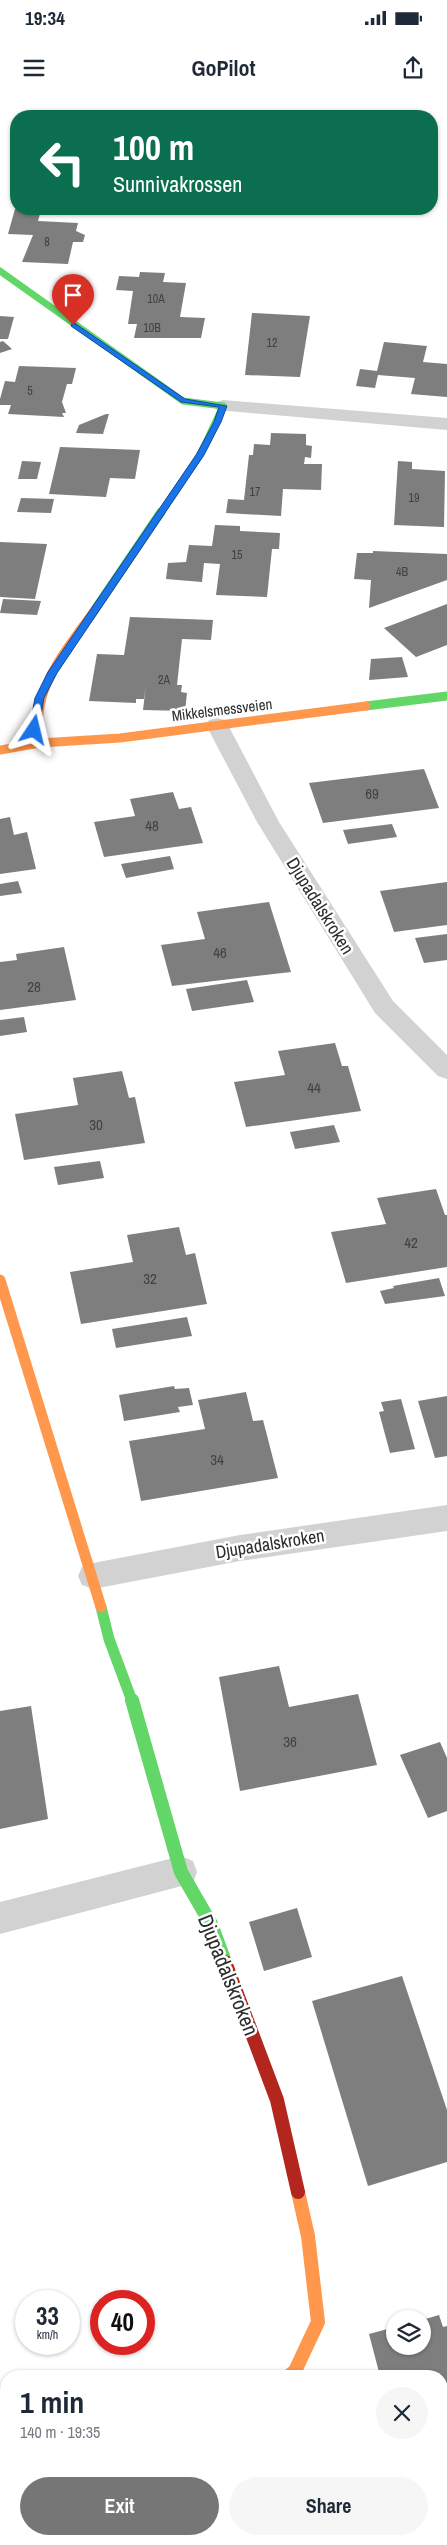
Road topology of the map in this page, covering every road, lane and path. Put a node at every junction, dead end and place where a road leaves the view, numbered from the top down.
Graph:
1 (0, 271) edge
2 (223, 406) junction
3 (447, 424) edge
4 (447, 696) edge
5 (217, 726) junction
6 (40, 743) junction
7 (0, 750) edge
8 (447, 1070) edge
9 (0, 1280) edge
10 (447, 1518) edge
11 (93, 1576) junction
12 (181, 1872) junction
13 (0, 1918) edge
14 (296, 2370) edge

1 - 2 street
2 - 3 street
2 - 6 street
4 - 5 street, Mikkelsmessveien
5 - 6 street, Mikkelsmessveien
5 - 8 street, Djupadalskroken
6 - 7 street, Mikkelsmessveien
9 - 11 street, Djupadalskroken
10 - 11 street, Djupadalskroken
11 - 12 street, Djupadalskroken
12 - 13 street
12 - 14 street, Djupadalskroken

